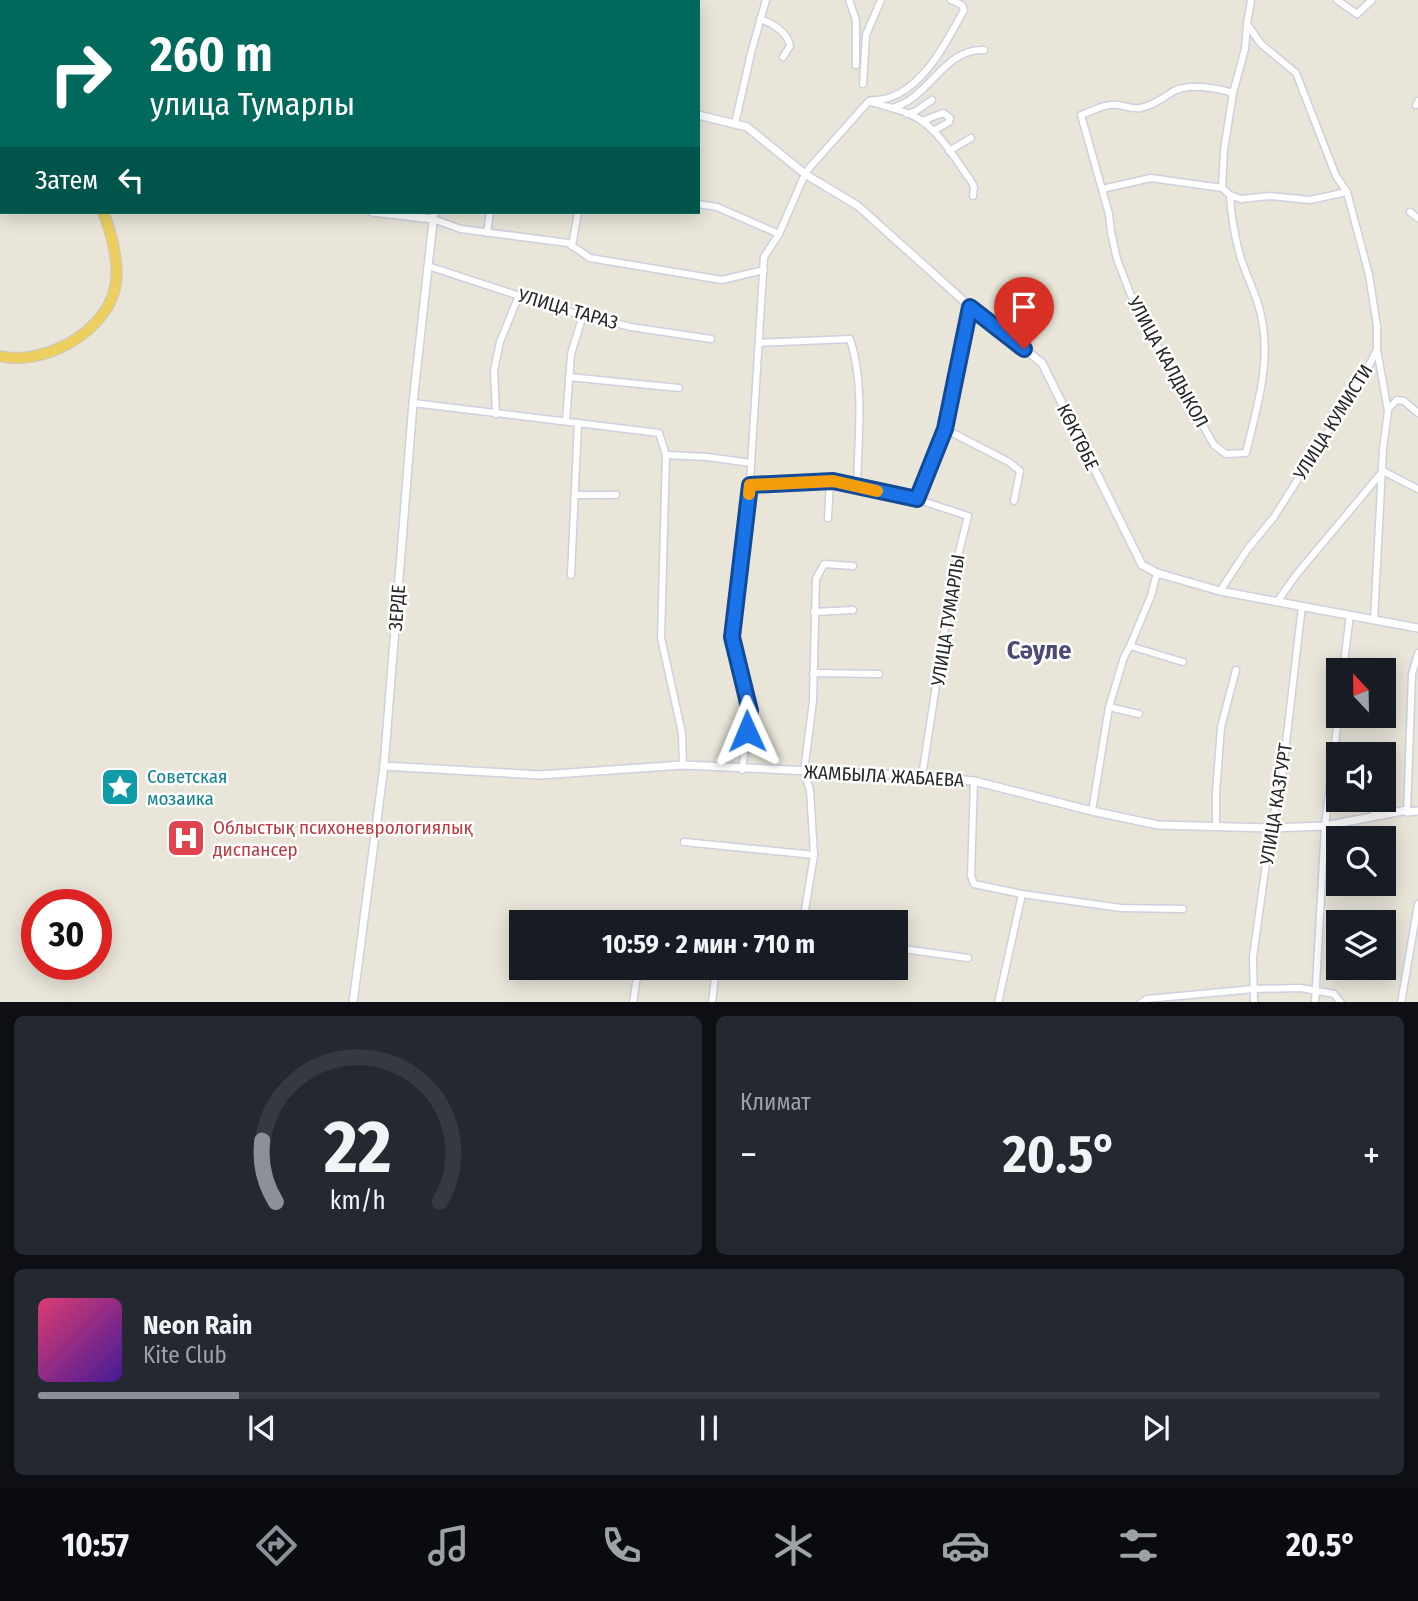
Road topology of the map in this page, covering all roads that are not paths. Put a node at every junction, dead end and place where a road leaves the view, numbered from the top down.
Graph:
1 (766, 0) edge
2 (849, 0) edge
3 (881, 0) edge
4 (951, 0) edge
5 (1251, 0) edge
6 (1337, 0) edge
7 (1372, 0) edge
8 (760, 19) junction
9 (1247, 24) junction
10 (1261, 44) junction
11 (1245, 49) junction
12 (984, 50) dead end
13 (783, 57) dead end
14 (856, 65) dead end
15 (863, 85) dead end
16 (1233, 93) junction
17 (932, 100) dead end
18 (869, 101) junction
19 (889, 108) junction
20 (907, 114) junction
21 (700, 115) edge
22 (922, 121) junction
23 (736, 124) junction
24 (933, 131) junction
25 (971, 138) dead end
26 (949, 151) junction
27 (805, 174) junction
28 (1222, 188) junction
29 (1102, 189) junction
30 (1347, 192) junction
31 (1230, 195) junction
32 (973, 196) dead end
33 (700, 204) edge
34 (1410, 212) dead end
35 (104, 214) edge
36 (402, 214) edge
37 (490, 214) edge
38 (578, 214) edge
39 (433, 216) edge
40 (1418, 218) edge
41 (487, 233) junction
42 (779, 234) junction
43 (572, 246) junction
44 (428, 266) junction
45 (764, 270) junction
46 (519, 295) junction
47 (970, 307) junction
48 (583, 315) junction
49 (711, 339) dead end
50 (759, 343) junction
51 (1377, 350) junction
52 (0, 356) edge
53 (569, 377) junction
54 (679, 388) dead end
55 (413, 403) junction
56 (1388, 409) junction
57 (1418, 413) edge
58 (496, 414) junction
59 (566, 421) junction
60 (578, 423) junction
61 (945, 429) junction
62 (666, 456) junction
63 (751, 463) junction
64 (1383, 471) junction
65 (830, 481) junction
66 (750, 485) junction
67 (857, 486) junction
68 (1418, 489) edge
69 (575, 495) junction
70 (616, 495) dead end
71 (917, 499) junction
72 (1014, 500) dead end
73 (828, 518) dead end
74 (853, 566) dead end
75 (1157, 573) junction
76 (571, 575) dead end
77 (1220, 591) junction
78 (1277, 602) junction
79 (1302, 606) junction
80 (853, 610) dead end
81 (814, 612) junction
82 (1350, 615) junction
83 (1374, 620) junction
84 (1418, 628) edge
85 (1130, 646) junction
86 (1418, 653) edge
87 (1345, 658) edge
88 (1183, 662) dead end
89 (1236, 670) dead end
90 (813, 673) junction
91 (879, 674) dead end
92 (1109, 707) junction
93 (1139, 714) dead end
94 (1337, 728) edge
95 (384, 765) junction
96 (683, 765) junction
97 (741, 770) junction
98 (804, 772) junction
99 (922, 776) junction
100 (974, 781) junction
101 (1092, 811) junction
102 (1418, 811) edge
103 (1374, 812) edge
104 (1407, 812) junction
105 (1374, 816) junction
106 (1216, 826) junction
107 (1325, 826) junction
108 (1271, 828) junction
109 (684, 842) dead end
110 (814, 855) junction
111 (1022, 894) junction
112 (1418, 904) edge
113 (1183, 909) dead end
114 (805, 910) edge
115 (908, 950) edge
116 (968, 958) dead end
117 (636, 980) edge
118 (715, 980) edge
119 (1254, 989) junction
120 (1316, 992) junction
121 (353, 1002) edge
122 (633, 1002) edge
123 (712, 1002) edge
124 (998, 1002) edge
125 (1142, 1002) edge
126 (1254, 1002) edge
127 (1315, 1002) edge
128 (1340, 1002) edge
129 (1401, 1002) edge

1 - 8 street
2 - 14 street
3 - 15 street
4 - 18 street
5 - 9 street
6 - 7 street
8 - 13 street
8 - 23 street
9 - 10 street, УЛИЦА КУМИСТИ
9 - 11 street
10 - 11 street
10 - 30 street, УЛИЦА КУМИСТИ
11 - 16 street
12 - 19 street
16 - 28 street
16 - 29 street, УЛИЦА КАЛДЫКОЛ
17 - 20 street
18 - 19 street
18 - 27 street
19 - 20 street
20 - 22 street
21 - 23 street, КӨКТӨБЕ
22 - 24 street
22 - 24 street
23 - 27 street, КӨКТӨБЕ
24 - 26 street
25 - 26 street
26 - 32 street
27 - 42 street
27 - 47 street, КӨКТӨБЕ
28 - 29 street
28 - 31 street
29 - 31 street, УЛИЦА КАЛДЫКОЛ
30 - 31 street
30 - 51 street, УЛИЦА КУМИСТИ
33 - 42 street
34 - 40 street
35 - 52 highway
36 - 39 street
37 - 41 street
38 - 43 street
39 - 41 street
39 - 44 street, ЗЕРДЕ
41 - 43 street
42 - 45 street
43 - 45 street
44 - 46 street, УЛИЦА ТАРАЗ
44 - 55 street, ЗЕРДЕ
45 - 50 street
46 - 48 street, УЛИЦА ТАРАЗ
46 - 58 street
47 - 61 street
47 - 75 street, КӨКТӨБЕ
48 - 49 street, УЛИЦА ТАРАЗ
48 - 53 street
50 - 63 street
50 - 67 street
51 - 56 street
51 - 77 street, УЛИЦА КУМИСТИ
53 - 54 street
53 - 59 street
55 - 58 street
55 - 95 street, ЗЕРДЕ
56 - 57 street
56 - 64 street
58 - 59 street
59 - 60 street
60 - 62 street
60 - 69 street
61 - 71 street
61 - 72 street
62 - 63 street
62 - 96 street
63 - 66 street
64 - 68 street
64 - 78 street
64 - 83 street
65 - 66 street, УЛИЦА ТУМАРЛЫ
65 - 67 street, УЛИЦА ТУМАРЛЫ
65 - 73 street
66 - 97 street
67 - 71 street, УЛИЦА ТУМАРЛЫ
69 - 70 street
69 - 76 street
71 - 99 street, УЛИЦА ТУМАРЛЫ
74 - 81 street
75 - 77 street
75 - 85 street
77 - 78 street
78 - 79 street
79 - 82 street
79 - 108 street, УЛИЦА КАЗГУРТ
80 - 81 street
81 - 90 street
82 - 83 street
82 - 87 street
83 - 84 street
85 - 88 street
85 - 92 street
86 - 104 street
89 - 106 street
90 - 91 street
90 - 98 street
92 - 93 street
92 - 101 street
94 - 107 street
95 - 96 street, ЖАМБЫЛА ЖАБАЕВА
95 - 121 street, ЗЕРДЕ
96 - 97 street, ЖАМБЫЛА ЖАБАЕВА
97 - 98 street, ЖАМБЫЛА ЖАБАЕВА
98 - 99 street, ЖАМБЫЛА ЖАБАЕВА
98 - 110 street
99 - 100 street, ЖАМБЫЛА ЖАБАЕВА
100 - 101 street, ЖАМБЫЛА ЖАБАЕВА
100 - 111 street
101 - 106 street, ЖАМБЫЛА ЖАБАЕВА
102 - 104 street, ЖАМБЫЛА ЖАБАЕВА
103 - 105 street
104 - 105 street, ЖАМБЫЛА ЖАБАЕВА
105 - 107 street, ЖАМБЫЛА ЖАБАЕВА
106 - 108 street, ЖАМБЫЛА ЖАБАЕВА
107 - 108 street, ЖАМБЫЛА ЖАБАЕВА
107 - 120 street
108 - 119 street, УЛИЦА КАЗГУРТ
109 - 110 street
110 - 114 street
111 - 113 street
111 - 124 street
112 - 129 street
115 - 116 street
117 - 122 street
118 - 123 street
119 - 120 street
119 - 125 street
119 - 126 street, УЛИЦА КАЗГУРТ
120 - 127 street
120 - 128 street

